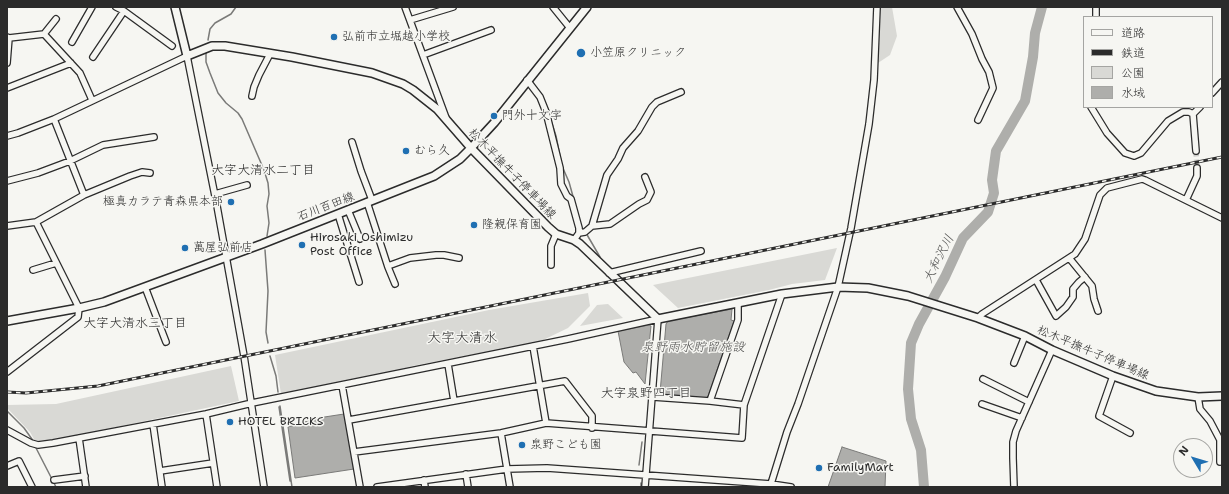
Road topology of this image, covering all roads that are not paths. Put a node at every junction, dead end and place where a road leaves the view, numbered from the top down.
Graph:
1 (92, 7) edge
2 (116, 7) edge
3 (175, 7) edge
4 (404, 7) edge
5 (453, 7) edge
6 (553, 7) edge
7 (587, 7) edge
8 (877, 7) edge
9 (957, 7) edge
10 (124, 11) junction
11 (56, 19) dead end
12 (410, 20) junction
13 (570, 28) junction
14 (491, 30) dead end
15 (44, 34) junction
16 (8, 37) edge
17 (72, 42) dead end
18 (172, 46) dead end
19 (270, 54) junction
20 (423, 55) junction
21 (187, 56) junction
22 (93, 57) dead end
23 (7, 63) edge
24 (71, 63) junction
25 (528, 80) junction
26 (1222, 82) edge
27 (7, 88) edge
28 (681, 92) dead end
29 (1213, 92) edge
30 (252, 96) dead end
31 (92, 100) junction
32 (1092, 108) edge
33 (1199, 108) edge
34 (1193, 114) junction
35 (54, 119) junction
36 (447, 120) junction
37 (978, 120) dead end
38 (7, 136) edge
39 (154, 137) dead end
40 (352, 142) dead end
41 (471, 148) junction
42 (1196, 151) tunnel mouth
43 (70, 161) junction
44 (1197, 168) tunnel mouth
45 (150, 173) dead end
46 (645, 177) dead end
47 (7, 181) edge
48 (247, 185) dead end
49 (214, 194) junction
50 (84, 195) junction
51 (1186, 200) junction
52 (370, 201) junction
53 (348, 210) junction
54 (338, 214) junction
55 (1222, 218) edge
56 (36, 222) junction
57 (7, 226) edge
58 (592, 226) junction
59 (579, 232) junction
60 (556, 234) junction
61 (360, 239) dead end
62 (574, 240) junction
63 (701, 251) dead end
64 (226, 257) junction
65 (459, 258) dead end
66 (1070, 258) junction
67 (56, 263) junction
68 (551, 265) dead end
69 (388, 266) junction
70 (33, 270) dead end
71 (609, 272) junction
72 (1085, 277) junction
73 (1036, 280) junction
74 (359, 282) dead end
75 (395, 284) dead end
76 (145, 287) junction
77 (838, 287) junction
78 (782, 294) junction
79 (738, 304) junction
80 (79, 308) junction
81 (1098, 311) dead end
82 (978, 318) junction
83 (658, 319) junction
84 (7, 321) edge
85 (1026, 336) junction
86 (166, 342) dead end
87 (533, 346) junction
88 (1052, 350) junction
89 (1014, 363) dead end
90 (448, 364) junction
91 (7, 372) edge
92 (1113, 376) junction
93 (983, 379) dead end
94 (342, 385) junction
95 (539, 386) junction
96 (1222, 396) edge
97 (653, 397) junction
98 (1198, 397) junction
99 (454, 401) junction
100 (710, 401) junction
101 (1029, 402) junction
102 (252, 403) junction
103 (982, 404) dead end
104 (744, 405) junction
105 (206, 414) junction
106 (1022, 418) junction
107 (349, 420) junction
108 (546, 423) junction
109 (153, 424) junction
110 (592, 428) junction
111 (7, 430) edge
112 (649, 432) junction
113 (501, 433) junction
114 (1130, 433) dead end
115 (79, 438) junction
116 (354, 452) junction
117 (1220, 462) dead end
118 (213, 463) junction
119 (7, 466) edge
120 (507, 469) junction
121 (160, 471) junction
122 (466, 474) junction
123 (646, 475) junction
124 (84, 476) junction
125 (54, 480) dead end
126 (424, 480) junction
127 (771, 485) edge
128 (32, 487) edge
129 (86, 487) edge
130 (162, 487) edge
131 (217, 487) edge
132 (264, 487) edge
133 (360, 487) edge
134 (377, 487) edge
135 (425, 487) edge
136 (468, 487) edge
137 (510, 487) edge
138 (645, 487) edge
139 (791, 487) edge
140 (1014, 487) edge

1 - 17 street
2 - 10 street
3 - 21 main road
4 - 12 street
5 - 12 street
6 - 13 street
7 - 13 main road, 石川百田線
8 - 77 street
9 - 37 street
10 - 18 street
10 - 22 street
11 - 15 street
12 - 20 street
13 - 25 main road, 石川百田線
14 - 20 street
15 - 16 street
15 - 24 street
16 - 23 street
19 - 21 main road, 松木平撫牛子停車場線
19 - 30 street
19 - 36 main road, 松木平撫牛子停車場線
20 - 36 street
21 - 31 street
21 - 49 street
24 - 27 street
24 - 31 street
25 - 41 main road, 石川百田線
25 - 59 street
26 - 29 street
28 - 58 street
31 - 35 street
32 - 34 street
33 - 34 street
34 - 42 street
35 - 38 street
35 - 43 street
36 - 41 main road, 松木平撫牛子停車場線
39 - 43 street
40 - 52 street
41 - 52 main road, 石川百田線
41 - 60 main road, 松木平撫牛子停車場線
43 - 47 street
43 - 50 street
44 - 51 street
45 - 50 street
46 - 58 street
48 - 49 street
49 - 64 street
50 - 56 street
51 - 55 street
51 - 66 street
52 - 53 main road, 石川百田線
52 - 69 street
53 - 54 main road, 石川百田線
53 - 61 street
54 - 64 main road, 石川百田線
54 - 74 street
56 - 57 street
56 - 67 street
58 - 59 street
59 - 62 street
60 - 62 main road, 松木平撫牛子停車場線
60 - 68 street
62 - 71 main road, 松木平撫牛子停車場線
63 - 71 street
64 - 76 main road, 石川百田線
64 - 102 street
65 - 69 street
66 - 72 street
66 - 73 street
67 - 70 street
67 - 80 street
69 - 75 street
71 - 83 main road, 松木平撫牛子停車場線
72 - 73 street
72 - 81 street
73 - 82 street
76 - 80 main road, 石川百田線
76 - 86 street
77 - 78 main road
77 - 82 main road, 松木平撫牛子停車場線
77 - 127 street
78 - 79 main road
78 - 104 street
79 - 83 main road
79 - 100 street
80 - 84 main road, 石川百田線
80 - 91 street
82 - 85 main road, 松木平撫牛子停車場線
83 - 87 street
83 - 97 street
85 - 88 main road, 松木平撫牛子停車場線
85 - 89 street
87 - 90 street
87 - 95 street
88 - 92 main road, 松木平撫牛子停車場線
88 - 101 street
90 - 94 street
90 - 99 street
92 - 98 main road, 松木平撫牛子停車場線
92 - 114 street
93 - 101 street
94 - 102 street
94 - 107 street
95 - 99 street
95 - 108 street
95 - 110 street
96 - 98 main road, 松木平撫牛子停車場線
97 - 100 street
97 - 112 street
98 - 117 street
99 - 107 street
100 - 104 street
101 - 106 street
102 - 105 street
102 - 132 street
103 - 106 street
104 - 112 street
105 - 109 street
105 - 118 street
106 - 140 street
107 - 116 street
108 - 110 street
108 - 113 street
109 - 115 street
109 - 121 street
110 - 112 street
111 - 115 street
112 - 123 street
113 - 116 street
113 - 120 street
115 - 124 street
116 - 133 street
118 - 121 street
118 - 131 street
119 - 128 street
120 - 122 street
120 - 123 street
120 - 137 street
121 - 130 street
122 - 126 street
122 - 136 street
123 - 127 street
123 - 138 street
124 - 125 street
124 - 129 street
126 - 134 street
126 - 135 street
127 - 139 street

